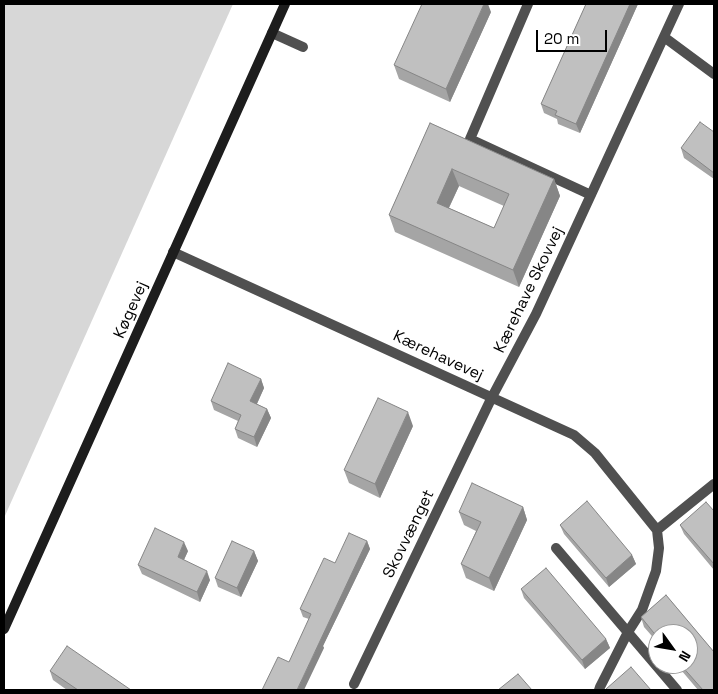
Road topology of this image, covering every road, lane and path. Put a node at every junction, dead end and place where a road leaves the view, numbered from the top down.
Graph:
1 (285, 4) edge
2 (528, 4) edge
3 (679, 4) edge
4 (272, 33) junction
5 (664, 37) junction
6 (303, 47) dead end
7 (714, 74) edge
8 (591, 195) junction
9 (174, 252) junction
10 (492, 397) junction
11 (714, 484) edge
12 (657, 530) junction
13 (556, 548) dead end
14 (4, 628) edge
15 (628, 632) junction
16 (354, 684) dead end
17 (599, 690) edge
18 (677, 690) edge

1 - 4 main road, Køgevej
2 - 8 street
3 - 5 street, Kærehave Skovvej
4 - 6 street
4 - 9 main road, Køgevej
5 - 7 street
5 - 8 street, Kærehave Skovvej
8 - 10 street, Kærehave Skovvej
9 - 10 street, Kærehavevej
9 - 14 main road, Køgevej
10 - 12 street, Kærehavevej
10 - 16 street, Skovvænget
11 - 12 street
12 - 15 street
13 - 15 street
15 - 17 street
15 - 18 street

